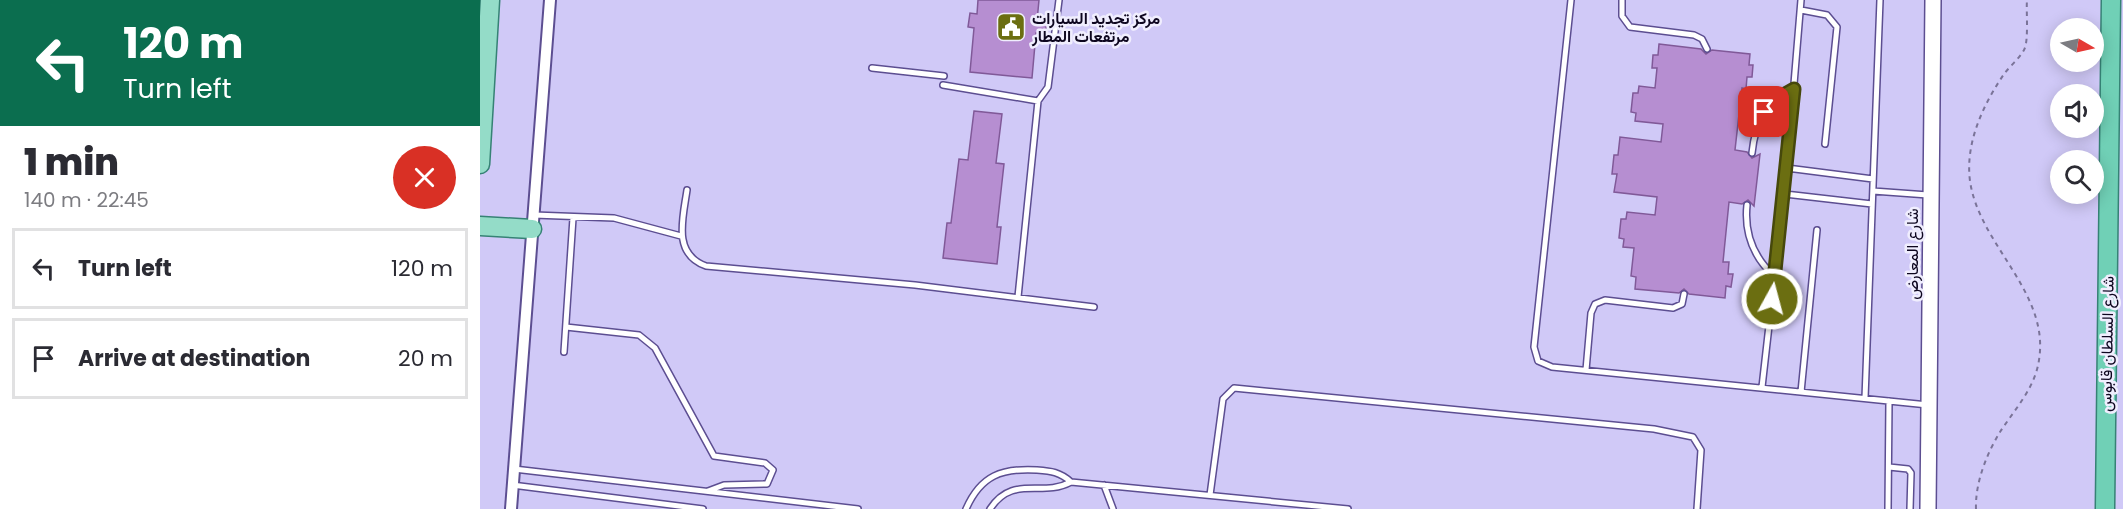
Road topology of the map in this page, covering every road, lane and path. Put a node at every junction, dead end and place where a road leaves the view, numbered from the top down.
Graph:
1 (490, 0) edge
2 (550, 0) edge
3 (1059, 0) edge
4 (1570, 0) edge
5 (1622, 0) edge
6 (1801, 0) edge
7 (1880, 0) edge
8 (1933, 0) edge
9 (2027, 0) edge
10 (2111, 0) edge
11 (1801, 10) junction
12 (1707, 49) dead end
13 (872, 68) dead end
14 (944, 76) dead end
15 (943, 86) dead end
16 (1794, 89) junction
17 (1038, 100) junction
18 (1825, 144) dead end
19 (1752, 153) dead end
20 (480, 164) edge
21 (1787, 168) junction
22 (1873, 179) junction
23 (687, 190) dead end
24 (1873, 191) junction
25 (1785, 194) junction
26 (1930, 196) junction
27 (1872, 204) junction
28 (1747, 205) dead end
29 (573, 218) junction
30 (532, 222) junction
31 (480, 226) edge
32 (1817, 230) dead end
33 (681, 236) junction
34 (1775, 277) junction
35 (1684, 294) dead end
36 (1018, 297) junction
37 (1094, 308) dead end
38 (566, 327) junction
39 (564, 352) dead end
40 (1586, 370) junction
41 (1762, 387) junction
42 (1801, 392) junction
43 (1865, 398) junction
44 (1889, 400) junction
45 (1928, 405) junction
46 (1889, 467) junction
47 (514, 469) junction
48 (1071, 482) junction
49 (512, 484) junction
50 (1104, 485) junction
51 (708, 491) junction
52 (1210, 495) junction
53 (689, 507) junction
54 (511, 509) edge
55 (682, 509) edge
56 (704, 509) edge
57 (858, 509) edge
58 (966, 509) edge
59 (990, 509) edge
60 (1113, 509) edge
61 (1348, 509) edge
62 (1697, 509) edge
63 (1888, 509) edge
64 (1910, 509) edge
65 (1928, 509) edge
66 (1976, 509) edge
67 (2105, 509) edge

1 - 20 main road
2 - 30 street
3 - 17 lane
4 - 40 lane
5 - 12 lane
6 - 11 lane
7 - 22 lane
8 - 26 main road, شارع المعارض
9 - 66 path
10 - 67 highway, شارع السلطان قابوس
11 - 16 lane
11 - 18 lane
13 - 14 lane
15 - 17 lane
16 - 19 lane
16 - 21 lane
17 - 36 lane
21 - 22 lane
21 - 25 lane
22 - 24 lane
23 - 33 lane
24 - 26 lane
24 - 27 lane
25 - 27 lane
25 - 34 lane
26 - 45 main road, شارع المعارض
27 - 43 lane
28 - 34 lane
29 - 30 lane
29 - 33 lane
29 - 38 lane
30 - 31 main road
30 - 47 street
32 - 42 lane
33 - 36 lane
34 - 41 lane
35 - 40 lane
36 - 37 lane
38 - 39 lane
38 - 51 lane
40 - 41 lane
41 - 42 lane
42 - 43 lane
43 - 44 lane
44 - 45 lane
44 - 46 lane
45 - 65 main road, شارع المعارض
46 - 63 lane
46 - 64 lane
47 - 49 street
47 - 51 lane
48 - 50 lane
48 - 58 lane
48 - 59 lane
49 - 53 lane
49 - 54 street
50 - 52 lane
50 - 60 lane
51 - 57 lane
52 - 61 lane
52 - 62 lane
53 - 55 lane
53 - 56 lane

